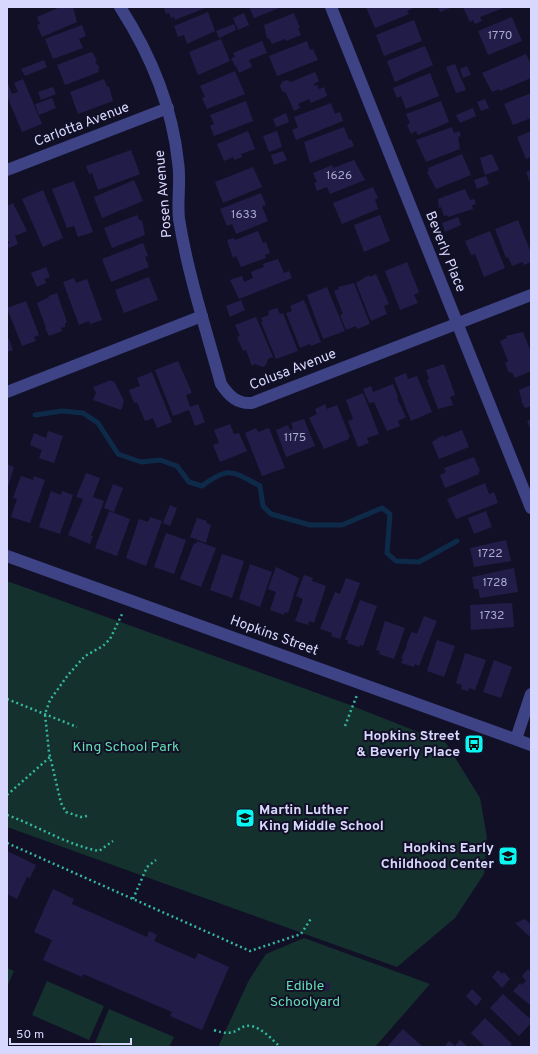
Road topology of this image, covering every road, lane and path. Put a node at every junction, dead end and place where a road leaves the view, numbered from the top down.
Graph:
1 (120, 7) edge
2 (331, 7) edge
3 (168, 108) junction
4 (7, 170) edge
5 (531, 295) edge
6 (202, 316) junction
7 (457, 323) junction
8 (7, 392) edge
9 (531, 508) edge
10 (7, 556) edge
11 (128, 600) junction
12 (361, 684) junction
13 (531, 694) edge
14 (7, 699) edge
15 (45, 714) junction
16 (345, 726) dead end
17 (77, 727) dead end
18 (516, 739) junction
19 (531, 745) edge
20 (50, 757) junction
21 (7, 795) edge
22 (7, 815) edge
23 (87, 816) dead end
24 (113, 841) dead end
25 (7, 843) edge
26 (156, 860) dead end
27 (132, 899) junction
28 (312, 917) dead end
29 (214, 1030) dead end
30 (280, 1047) edge

1 - 3 street, Posen Avenue
2 - 7 street, Beverly Place
3 - 4 street, Carlotta Avenue
3 - 6 street, Posen Avenue
5 - 7 street, Colusa Avenue
6 - 7 street, Colusa Avenue
6 - 8 street
7 - 9 street, Beverly Place
10 - 11 street, Hopkins Street
11 - 12 street, Hopkins Street
11 - 15 path
12 - 16 path
12 - 18 street, Hopkins Street
13 - 18 street
14 - 15 path
15 - 17 path
15 - 20 path
18 - 19 street, Hopkins Street
20 - 21 path
20 - 23 path
22 - 24 path
25 - 27 path
26 - 27 path
27 - 28 path
29 - 30 path

